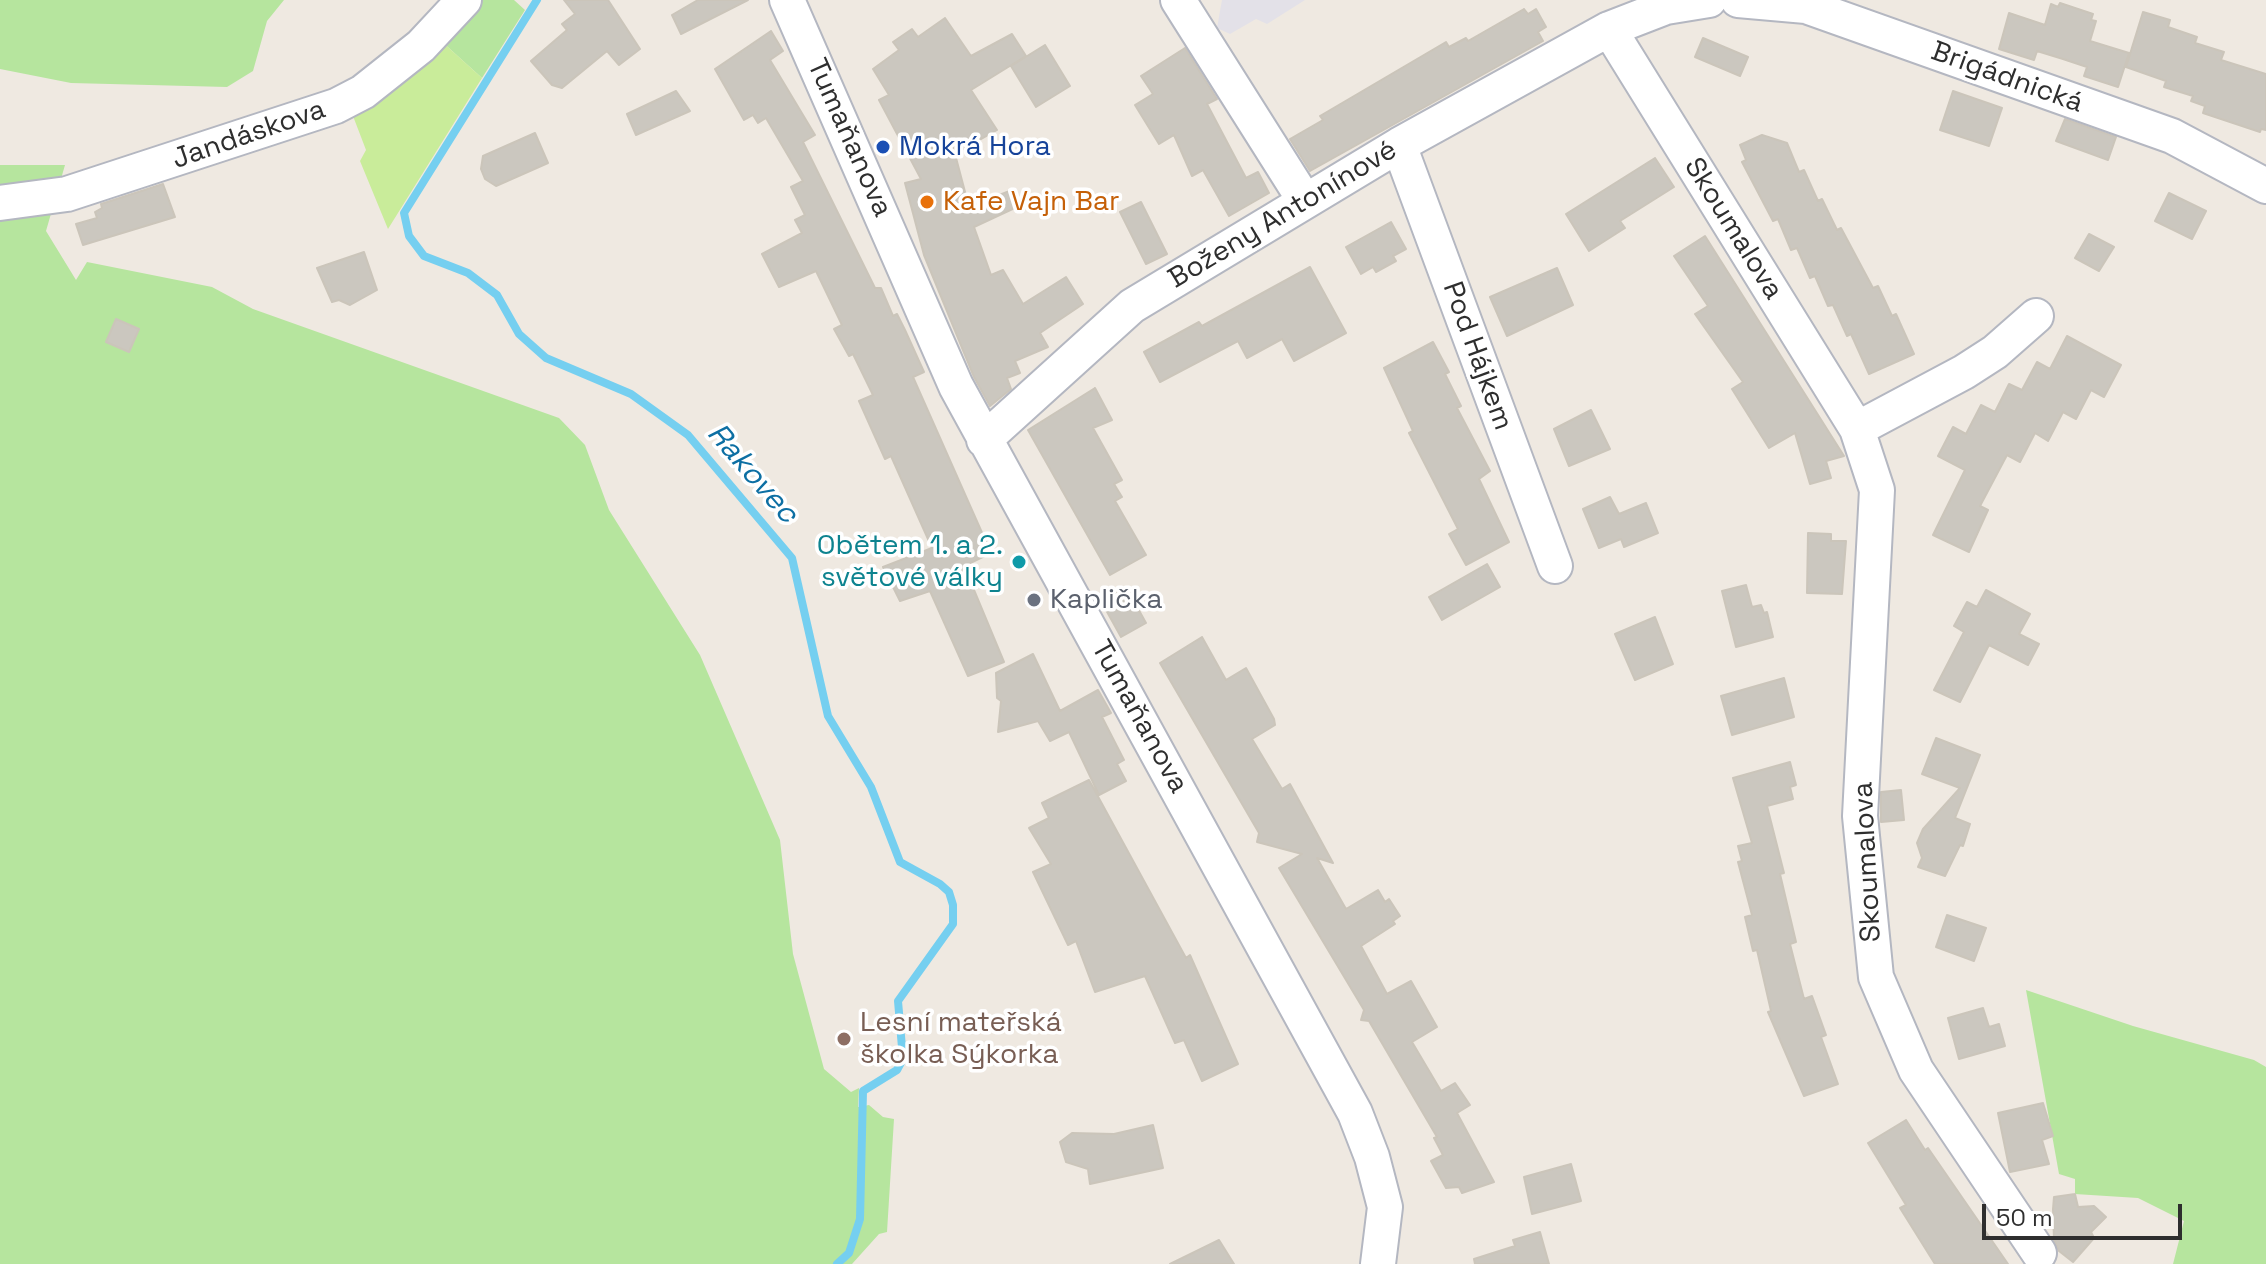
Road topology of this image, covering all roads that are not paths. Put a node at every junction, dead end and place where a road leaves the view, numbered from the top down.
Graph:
1 (464, 0) edge
2 (787, 0) edge
3 (1178, 0) edge
4 (1709, 0) edge
5 (1738, 0) edge
6 (1609, 29) junction
7 (1399, 145) junction
8 (2266, 186) edge
9 (1305, 201) junction
10 (0, 203) edge
11 (2036, 316) dead end
12 (1857, 429) junction
13 (984, 440) junction
14 (1555, 566) dead end
15 (2039, 1253) dead end
16 (1378, 1264) edge

1 - 10 street, Jandáskova
2 - 13 street, Tumaňanova
3 - 9 street
4 - 6 street
5 - 8 street, Brigádnická
6 - 7 street, Boženy Antonínové
6 - 12 street, Skoumalova
7 - 9 street, Boženy Antonínové
7 - 14 street, Pod Hájkem
9 - 13 street, Boženy Antonínové
11 - 12 street
12 - 15 street, Skoumalova
13 - 16 street, Tumaňanova

